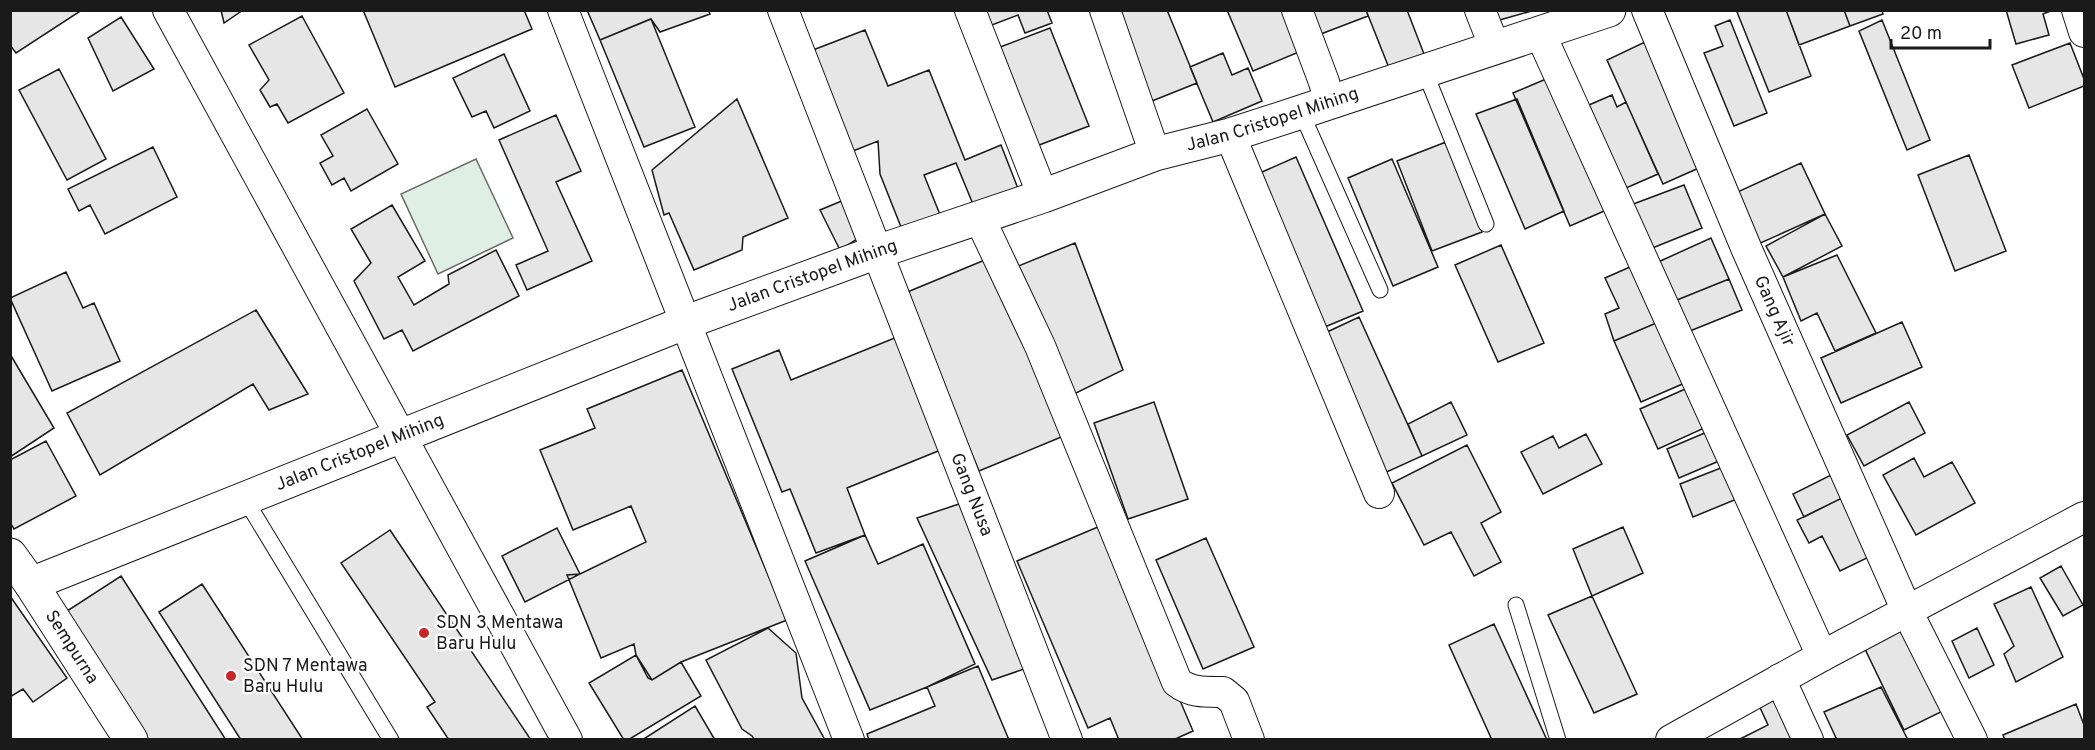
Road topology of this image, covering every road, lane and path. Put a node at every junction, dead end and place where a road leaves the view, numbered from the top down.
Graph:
1 (168, 10) edge
2 (563, 10) edge
3 (783, 10) edge
4 (970, 10) edge
5 (1105, 10) edge
6 (1297, 10) edge
7 (1480, 10) edge
8 (1608, 10) edge
9 (1647, 10) edge
10 (2077, 10) edge
11 (2085, 32) edge
12 (1540, 33) junction
13 (1495, 48) junction
14 (1425, 72) junction
15 (1315, 108) junction
16 (1230, 135) junction
17 (1155, 154) junction
18 (1042, 196) junction
19 (979, 217) junction
20 (1486, 224) dead end
21 (877, 252) junction
22 (1380, 290) dead end
23 (684, 322) junction
24 (401, 437) junction
25 (1379, 493) dead end
26 (245, 499) junction
27 (2085, 517) edge
28 (10, 555) edge
29 (31, 584) junction
30 (1516, 605) dead end
31 (1907, 610) junction
32 (1822, 656) junction
33 (1780, 679) junction
34 (131, 740) edge
35 (391, 740) edge
36 (567, 740) edge
37 (849, 740) edge
38 (1067, 740) edge
39 (1249, 740) edge
40 (1558, 740) edge
41 (1671, 740) edge
42 (1808, 740) edge
43 (1972, 740) edge

1 - 24 street
2 - 23 street
3 - 21 street, Gang Nusa
4 - 18 street
5 - 17 street
6 - 15 street
7 - 13 street
8 - 12 street, Jalan Cristopel Mihing
9 - 31 street, Gang Ajir
10 - 11 street
12 - 13 street, Jalan Cristopel Mihing
12 - 32 street
13 - 14 street, Jalan Cristopel Mihing
14 - 15 street, Jalan Cristopel Mihing
14 - 20 lane
15 - 16 street, Jalan Cristopel Mihing
15 - 22 lane
16 - 17 street, Jalan Cristopel Mihing
16 - 25 street
17 - 18 street, Jalan Cristopel Mihing
18 - 19 street, Jalan Cristopel Mihing
19 - 21 street, Jalan Cristopel Mihing
19 - 39 street
21 - 23 street, Jalan Cristopel Mihing
21 - 38 street, Gang Nusa
23 - 24 street, Jalan Cristopel Mihing
23 - 37 street
24 - 26 street, Jalan Cristopel Mihing
24 - 36 street
26 - 29 street, Jalan Cristopel Mihing
26 - 35 lane
27 - 31 street
28 - 29 street, Sempurna
29 - 34 street, Sempurna
30 - 40 lane
31 - 32 street
31 - 43 street, Gang Ajir
32 - 33 street
33 - 41 street
33 - 42 street

